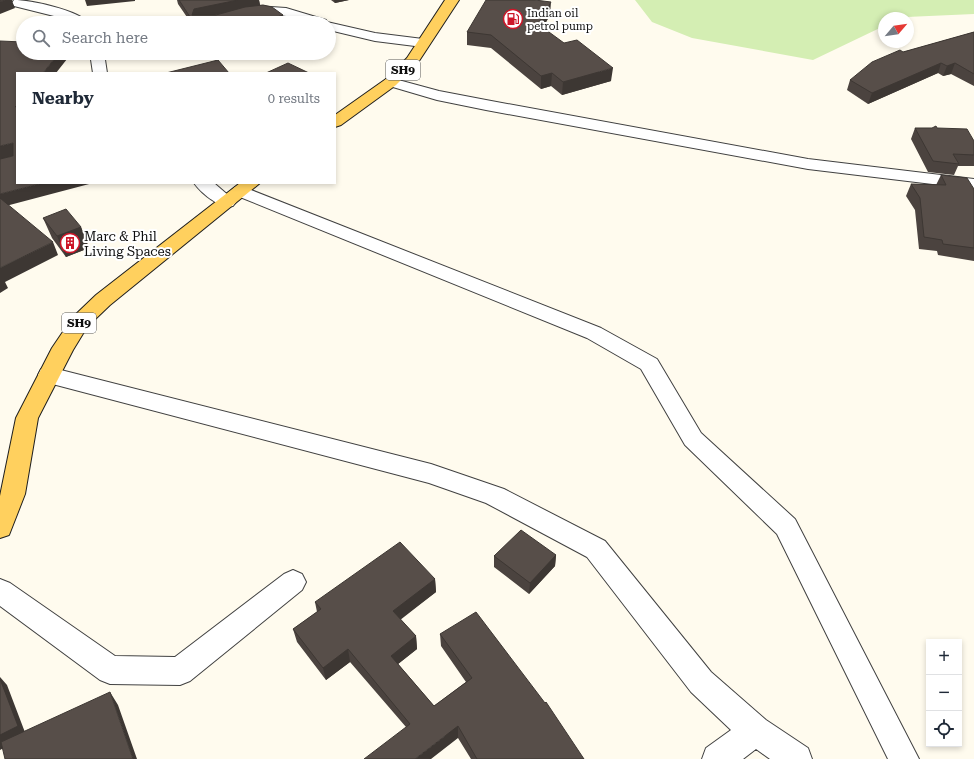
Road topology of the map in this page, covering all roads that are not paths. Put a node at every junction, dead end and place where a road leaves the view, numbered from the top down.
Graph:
1 (452, 0) edge
2 (19, 3) dead end
3 (66, 16) edge
4 (232, 16) edge
5 (301, 16) edge
6 (336, 28) edge
7 (423, 43) junction
8 (98, 60) edge
9 (100, 72) edge
10 (391, 82) junction
11 (336, 121) edge
12 (207, 184) edge
13 (974, 184) edge
14 (239, 192) edge
15 (49, 375) junction
16 (0, 527) edge
17 (293, 582) dead end
18 (0, 591) edge
19 (755, 732) junction
20 (717, 759) edge
21 (797, 759) edge
22 (904, 759) edge

1 - 7 main road, SH9
2 - 3 street
4 - 5 street
6 - 7 street
7 - 10 main road, SH9
8 - 9 street
10 - 11 main road, SH9
10 - 13 street
12 - 14 street
14 - 15 main road, SH9
14 - 22 street
15 - 16 main road, SH9
15 - 19 street
17 - 18 street
19 - 20 street
19 - 21 street

